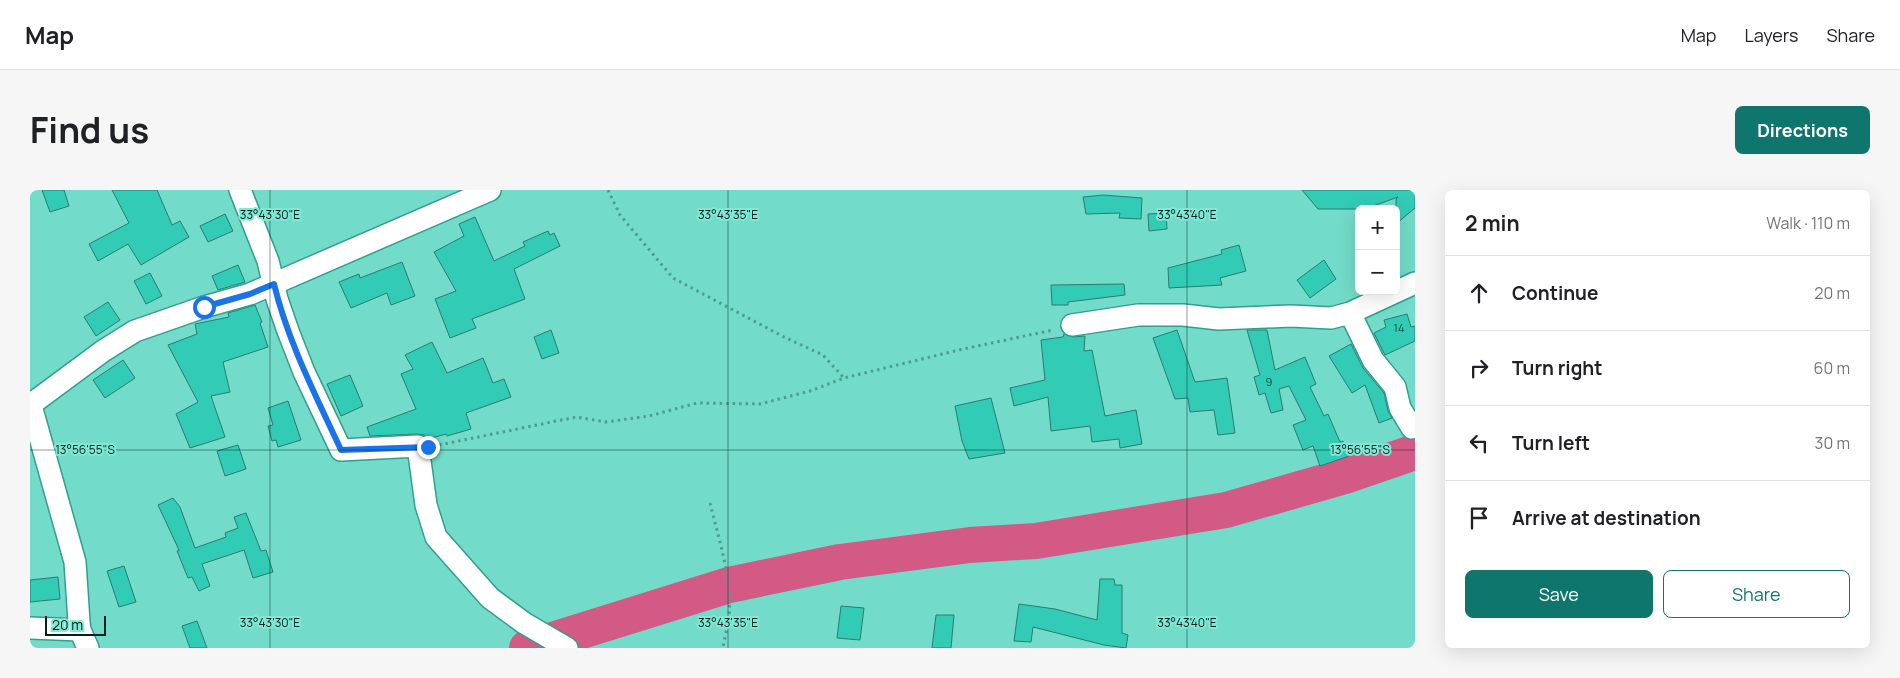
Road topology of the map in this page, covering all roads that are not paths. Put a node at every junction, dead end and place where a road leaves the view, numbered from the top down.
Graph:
1 (240, 190) edge
2 (490, 190) edge
3 (1415, 283) edge
4 (274, 284) junction
5 (1350, 313) junction
6 (1072, 325) road end
7 (30, 404) edge
8 (1412, 428) dead end
9 (30, 628) edge
10 (84, 639) edge
11 (567, 648) edge

1 - 4 street
2 - 4 street
3 - 5 street
4 - 7 street
4 - 11 street
5 - 6 street
5 - 8 street
7 - 10 street
9 - 10 street

